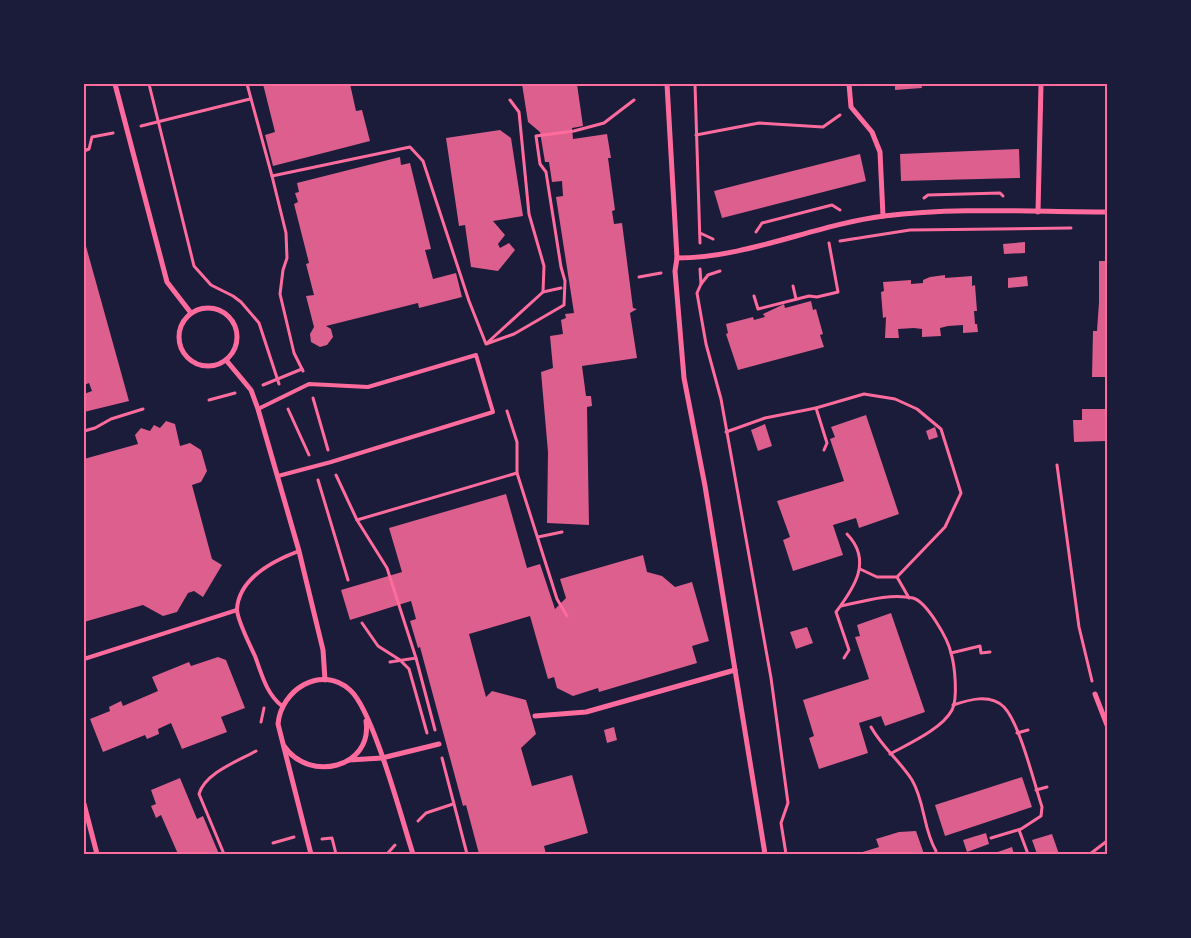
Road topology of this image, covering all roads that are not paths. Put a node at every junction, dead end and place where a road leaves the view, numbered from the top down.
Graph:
1 (115, 84) edge
2 (667, 84) edge
3 (849, 84) edge
4 (1041, 84) edge
5 (1038, 212) junction
6 (1107, 212) edge
7 (883, 216) junction
8 (677, 258) junction
9 (191, 313) junction
10 (226, 360) junction
11 (258, 409) junction
12 (278, 476) junction
13 (299, 551) junction
14 (237, 610) junction
15 (84, 659) edge
16 (735, 670) junction
17 (325, 680) junction
18 (1095, 694) road end
19 (282, 706) junction
20 (365, 711) junction
21 (535, 716) dead end
22 (1107, 725) edge
23 (279, 734) junction
24 (439, 744) road end
25 (382, 758) junction
26 (348, 760) junction
27 (84, 804) edge
28 (97, 854) edge
29 (311, 854) edge
30 (413, 854) edge
31 (765, 854) edge

1 - 9 street
2 - 8 street
3 - 7 street
4 - 5 street
5 - 6 street
5 - 7 street
7 - 8 street
8 - 16 street
9 - 10 street
9 - 10 street
10 - 11 street
11 - 12 street
11 - 12 lane
12 - 13 street
13 - 14 lane
13 - 17 street
14 - 15 lane
14 - 19 lane
16 - 21 street
16 - 31 street
17 - 19 street
17 - 20 street
18 - 22 street
19 - 23 street
20 - 25 street
20 - 26 street
23 - 26 street
23 - 29 street
24 - 25 street
25 - 26 street
25 - 30 street
27 - 28 street

